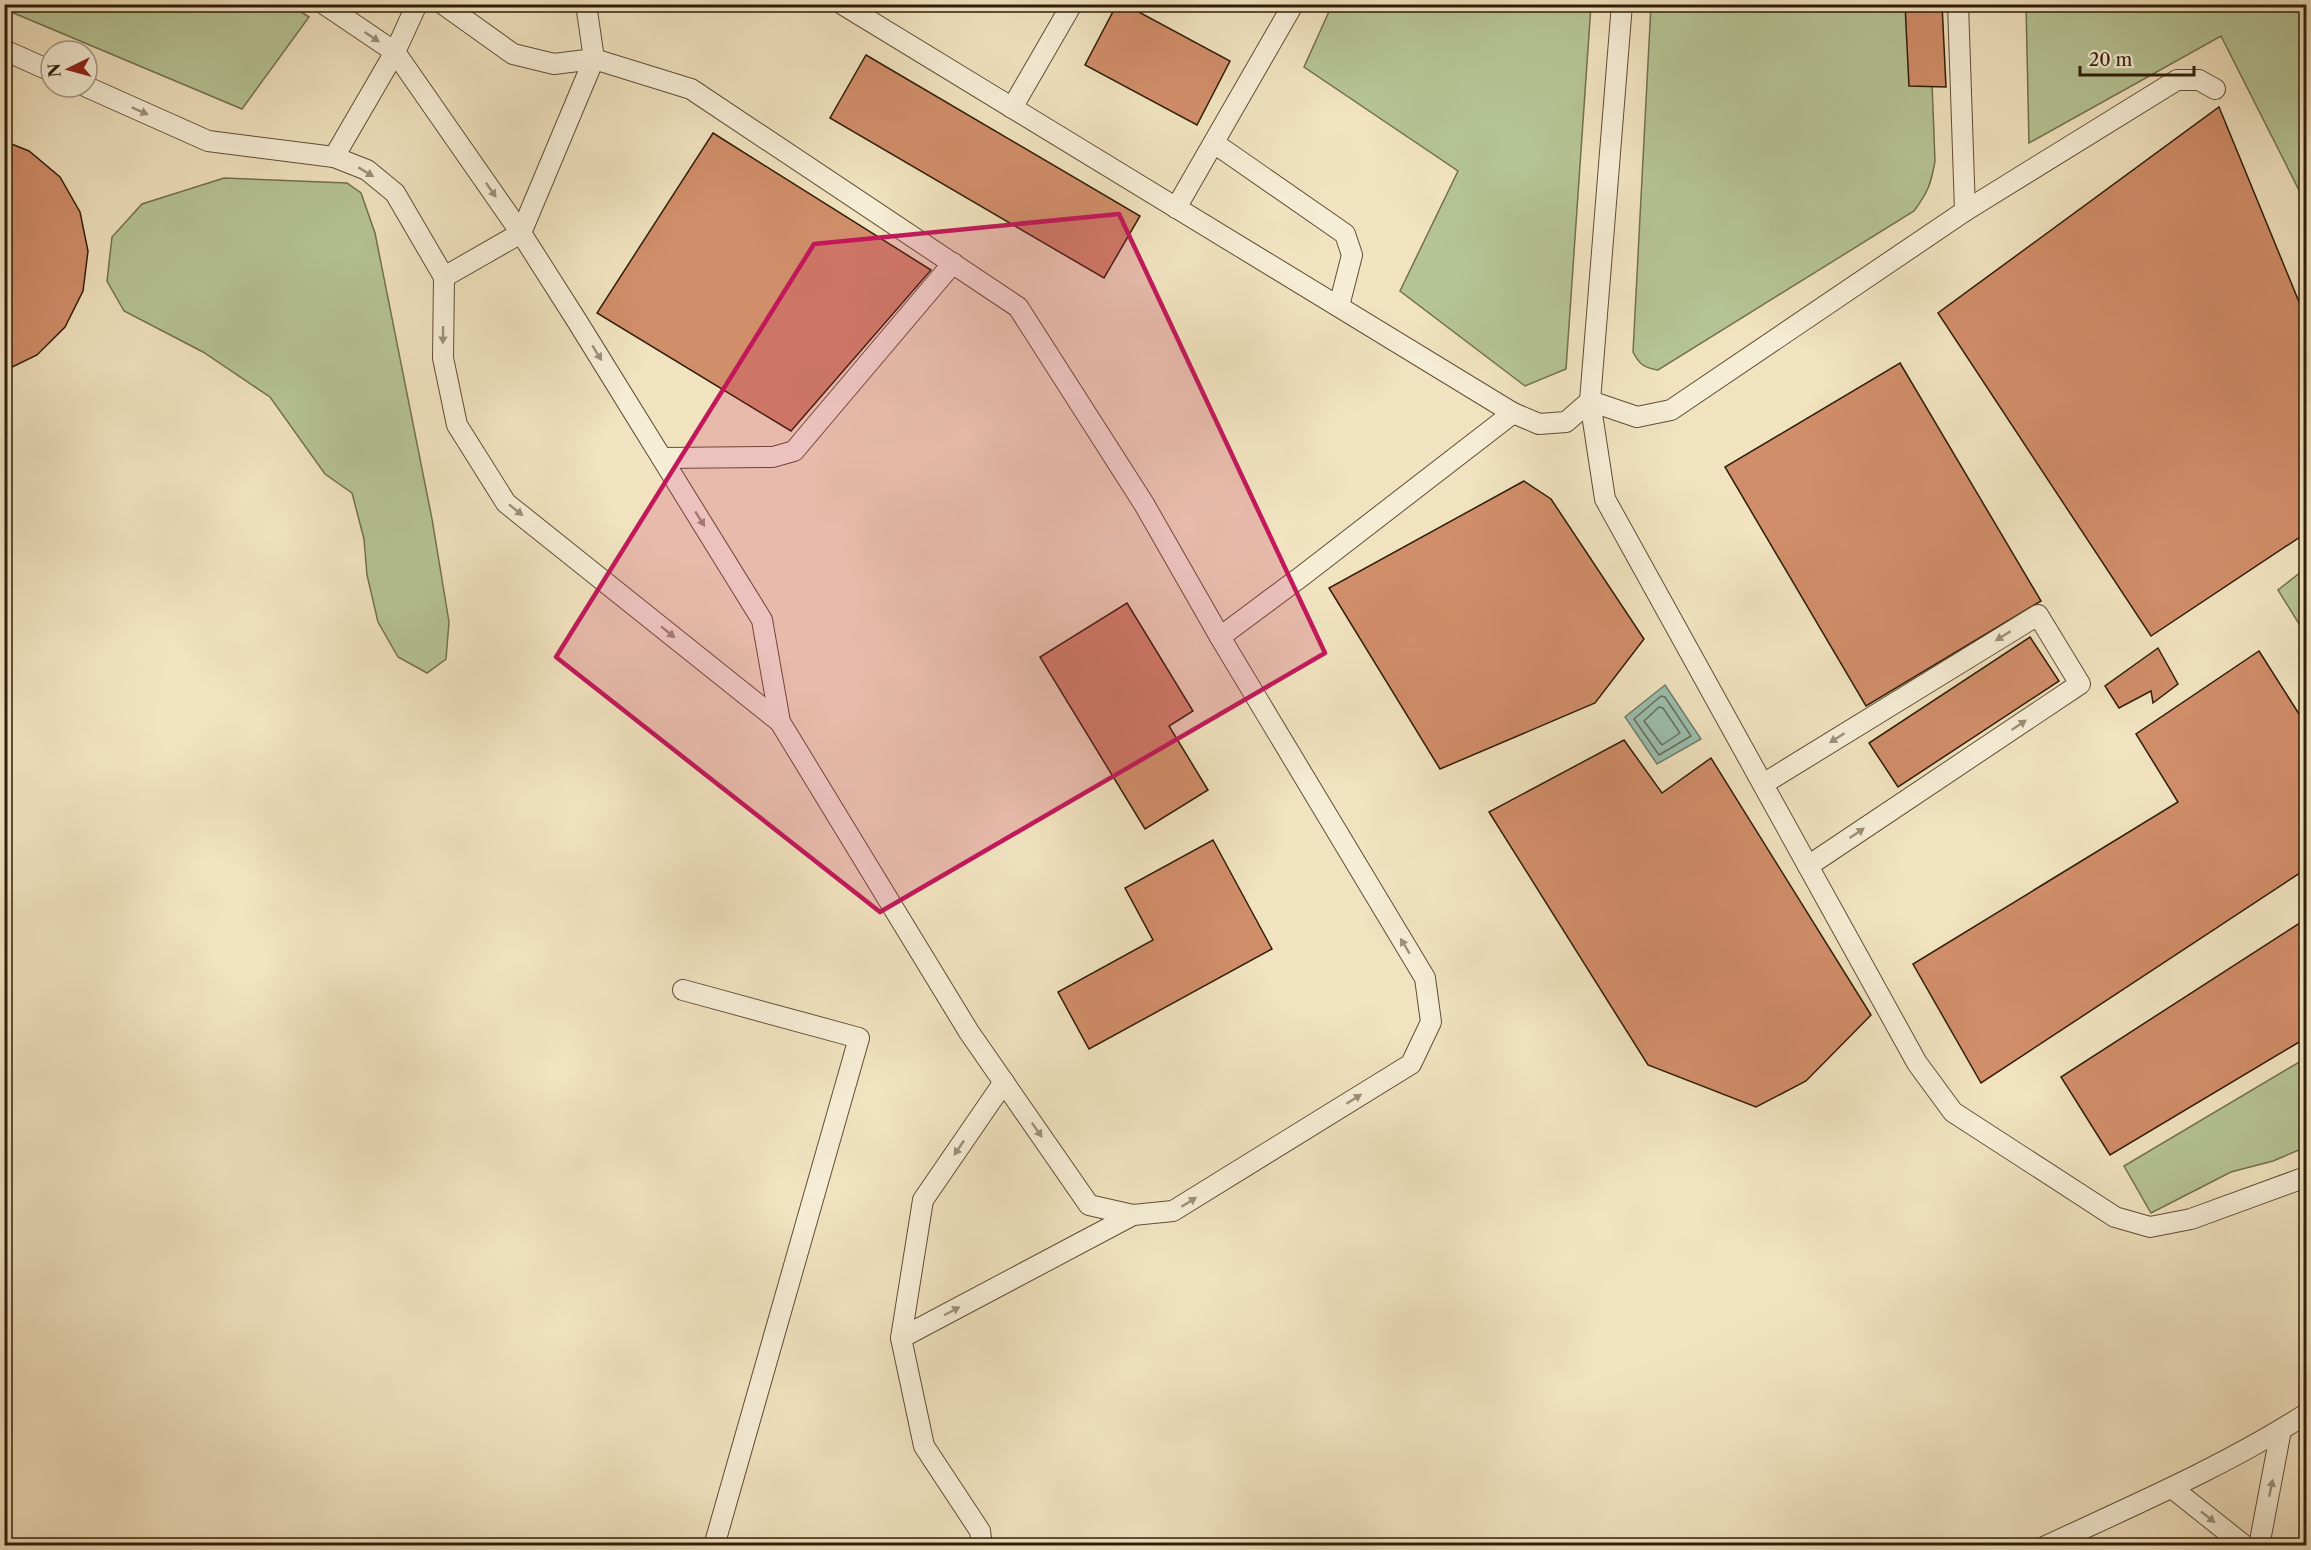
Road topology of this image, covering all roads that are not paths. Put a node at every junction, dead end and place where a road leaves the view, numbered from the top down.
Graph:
1 (324, 4) edge
2 (417, 4) edge
3 (443, 4) edge
4 (586, 4) edge
5 (842, 4) edge
6 (1072, 4) edge
7 (1286, 4) edge
8 (1622, 4) edge
9 (1958, 4) edge
10 (4, 50) edge
11 (395, 52) junction
12 (594, 59) junction
13 (39, 66) edge
14 (2215, 89) dead end
15 (99, 92) edge
16 (1012, 108) junction
17 (1214, 143) junction
18 (334, 157) junction
19 (1176, 208) junction
20 (1965, 211) junction
21 (521, 233) junction
22 (953, 263) junction
23 (444, 277) junction
24 (1339, 306) junction
25 (1590, 401) junction
26 (1513, 413) junction
27 (662, 458) junction
28 (1220, 637) junction
29 (780, 722) junction
30 (1763, 784) junction
31 (1808, 866) junction
32 (683, 990) dead end
33 (1004, 1082) junction
34 (2307, 1177) edge
35 (1133, 1215) junction
36 (901, 1338) junction
37 (2307, 1414) edge
38 (2282, 1430) junction
39 (2172, 1488) junction
40 (714, 1545) edge
41 (982, 1545) edge
42 (2046, 1545) edge
43 (2245, 1545) edge
44 (2259, 1545) edge

1 -> 11 lane
2 - 11 lane
3 - 12 lane
4 - 12 lane
5 - 16 lane
6 - 16 lane
7 - 17 lane
8 - 25 lane
9 - 20 lane
10 - 13 lane
11 - 18 lane
11 -> 21 lane
12 - 21 lane
12 - 22 lane
14 - 20 lane
15 -> 18 lane
16 - 19 lane
17 - 19 lane
17 - 24 lane
18 -> 23 lane
19 - 24 lane
20 - 25 lane
21 - 23 lane
21 -> 27 lane
22 - 27 lane
22 - 28 lane
23 -> 29 lane
24 - 26 lane
25 - 26 lane
25 - 30 lane
26 - 28 lane
27 -> 29 lane
35 -> 28 lane
29 - 33 lane
30 - 31 lane
31 -> 30 lane
31 - 34 lane
32 - 40 lane
33 -> 35 lane
33 -> 36 lane
36 -> 35 lane
36 - 41 lane
37 - 38 lane
38 - 39 lane
44 -> 38 lane
39 - 42 lane
39 -> 43 lane

